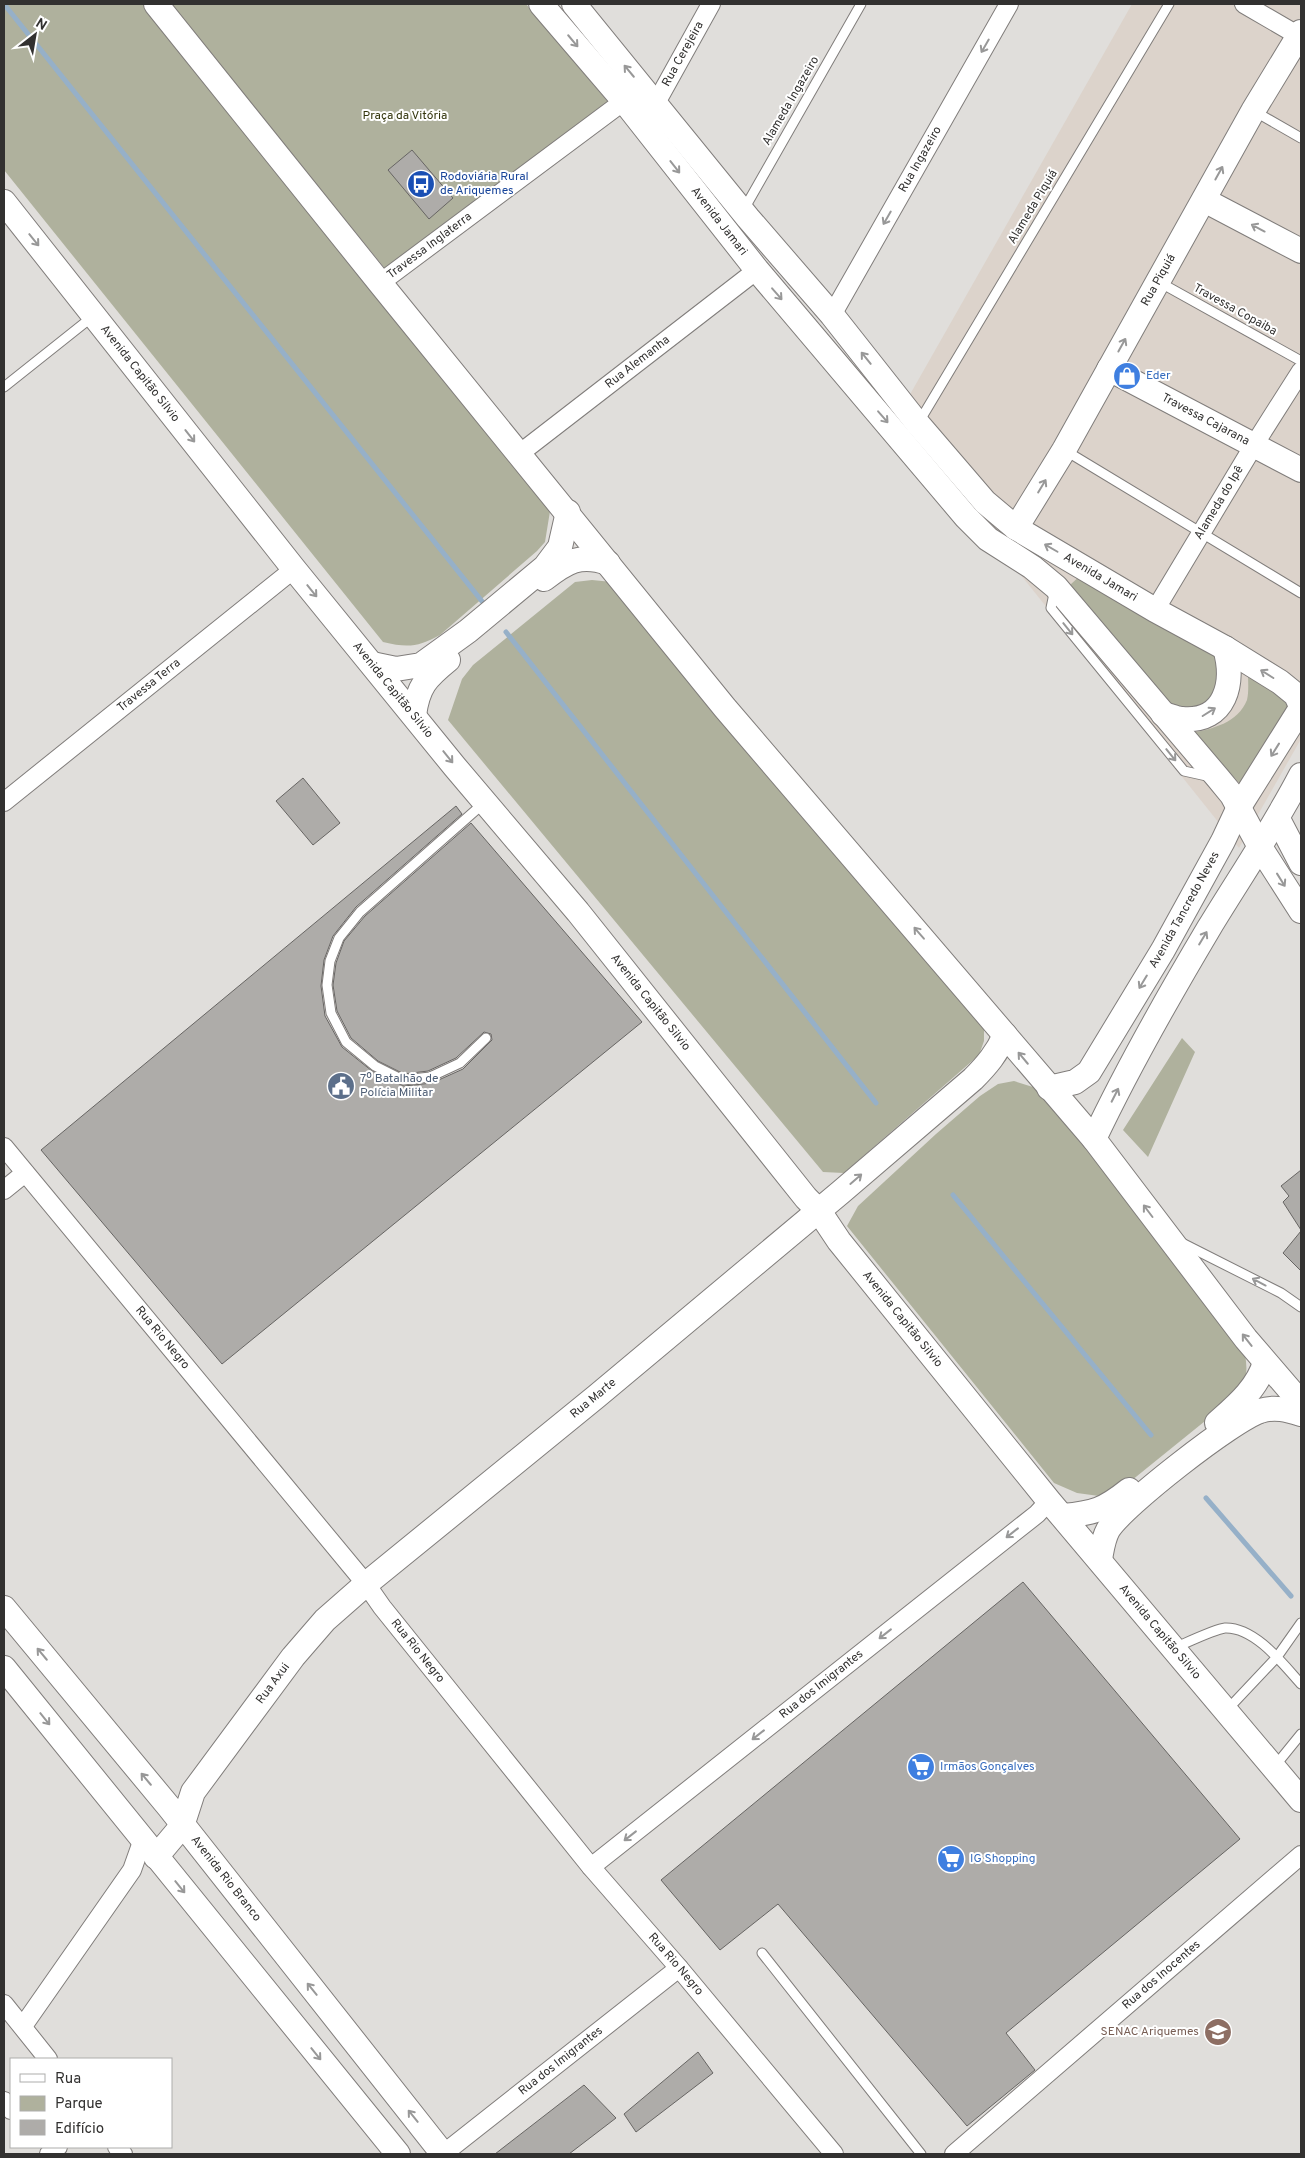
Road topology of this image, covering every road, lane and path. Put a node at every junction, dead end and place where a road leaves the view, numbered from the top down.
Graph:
1 (156, 4) edge
2 (541, 4) edge
3 (574, 4) edge
4 (711, 4) edge
5 (861, 4) edge
6 (1009, 4) edge
7 (1169, 4) edge
8 (1244, 4) edge
9 (1300, 34) edge
10 (624, 101) junction
11 (656, 103) junction
12 (1253, 111) junction
13 (1301, 138) edge
14 (1204, 200) junction
15 (4, 202) edge
16 (746, 215) junction
17 (728, 234) junction
18 (1301, 251) edge
19 (756, 270) junction
20 (1157, 281) junction
21 (380, 283) junction
22 (94, 315) junction
23 (832, 315) junction
24 (1301, 361) edge
25 (1109, 369) junction
26 (1301, 371) edge
27 (4, 387) edge
28 (909, 431) junction
29 (1254, 445) junction
30 (1064, 450) junction
31 (519, 454) junction
32 (1301, 470) edge
33 (568, 512) junction
34 (1016, 528) junction
35 (1201, 533) junction
36 (608, 563) junction
37 (294, 569) junction
38 (1056, 587) junction
39 (1301, 593) edge
40 (1155, 610) junction
41 (1225, 648) junction
42 (372, 664) junction
43 (1301, 707) edge
44 (1163, 714) junction
45 (414, 715) junction
46 (1301, 775) edge
47 (1218, 778) junction
48 (4, 802) edge
49 (485, 802) junction
50 (1239, 807) junction
51 (1278, 820) junction
52 (1260, 847) junction
53 (1301, 862) edge
54 (1301, 911) edge
55 (1163, 950) junction
56 (1187, 965) junction
57 (1005, 1035) junction
58 (486, 1038) dead end
59 (1049, 1088) junction
60 (1094, 1139) junction
61 (4, 1147) edge
62 (25, 1173) junction
63 (4, 1190) edge
64 (819, 1211) junction
65 (1167, 1236) junction
66 (1301, 1307) edge
67 (1265, 1362) junction
68 (1301, 1403) edge
69 (1301, 1414) edge
70 (1056, 1508) junction
71 (1100, 1559) junction
72 (366, 1584) junction
73 (4, 1608) edge
74 (1301, 1623) edge
75 (1174, 1648) junction
76 (1277, 1657) junction
77 (4, 1668) edge
78 (1301, 1684) edge
79 (1226, 1710) junction
80 (1301, 1734) edge
81 (1275, 1766) junction
82 (1301, 1800) edge
83 (176, 1817) junction
84 (149, 1848) junction
85 (1301, 1855) edge
86 (591, 1867) junction
87 (762, 1953) dead end
88 (679, 1968) junction
89 (4, 2004) edge
90 (23, 2026) junction
91 (47, 2058) edge
92 (398, 2154) edge
93 (443, 2154) edge
94 (834, 2154) edge
95 (921, 2154) edge
96 (954, 2154) edge

1 - 21 main road
2 -> 10 main road, Avenida Jamari
11 -> 3 main road, Avenida Jamari
4 - 11 street, Rua Cerejeira
5 - 16 lane, Alameda Ingazeiro
6 -> 23 street, Rua Ingazeiro
7 - 28 lane, Alameda Piquiá
8 - 9 street
9 - 12 main road, Rua Piquiá
10 -> 17 main road, Avenida Jamari
10 - 21 street, Travessa Inglaterra
11 - 16 main road, Avenida Jamari
12 - 13 lane
14 -> 12 main road, Rua Piquiá
18 -> 14 main road
14 - 20 main road, Rua Piquiá
15 -> 22 main road, Avenida Capitão Silvio
16 - 17 main road
16 - 23 main road, Avenida Jamari
17 - 19 main road, Avenida Jamari
19 -> 28 main road, Avenida Jamari
19 - 31 street, Rua Alemanha
20 - 24 lane, Travessa Copaiba
25 -> 20 main road, Rua Piquiá
21 - 31 main road
22 - 27 lane
22 -> 37 main road, Avenida Capitão Silvio
28 -> 23 main road, Avenida Jamari
25 - 29 main road, Travessa Cajarana
25 - 30 main road, Rua Piquiá
26 - 29 street, Alameda do Ipê
28 - 34 main road, Avenida Jamari
28 - 38 main road, Avenida Jamari
29 - 32 main road, Travessa Cajarana
29 - 35 street, Alameda do Ipê
34 -> 30 main road, Rua Piquiá
30 - 35 lane
31 - 33 main road
33 - 36 main road
33 - 42 main road
40 -> 34 main road, Avenida Jamari
35 - 39 lane
35 - 40 street, Alameda do Ipê
36 - 45 main road
57 -> 36 main road
37 -> 42 main road, Avenida Capitão Silvio
37 - 48 street, Travessa Terra
38 - 44 main road, Avenida Jamari
38 -> 47 lane
40 - 41 main road, Avenida Jamari
43 -> 41 main road, Avenida Jamari
44 -> 41 main road
42 - 45 main road, Avenida Capitão Silvio
43 -> 50 main road, Avenida Tancredo Neves
44 - 47 main road, Avenida Jamari
45 -> 49 main road, Avenida Capitão Silvio
46 - 51 main road
47 - 50 main road, Avenida Jamari
49 - 58 lane
49 - 64 main road, Avenida Capitão Silvio
50 - 52 main road, Avenida Jamari
50 - 55 main road, Avenida Tancredo Neves
51 - 52 main road
51 - 53 main road
52 -> 54 main road, Avenida Jamari
56 -> 52 main road
55 - 56 main road
55 -> 59 main road, Avenida Tancredo Neves
60 -> 56 main road
59 -> 57 main road
64 -> 57 main road, Rua Marte
59 - 60 main road
65 -> 60 main road
61 - 62 street, Rua Rio Negro
62 - 63 street
62 - 72 street, Rua Rio Negro
64 - 70 main road, Avenida Capitão Silvio
64 - 72 main road, Rua Marte
66 -> 65 lane
67 -> 65 main road
67 - 68 main road
67 - 70 main road
69 - 71 main road
70 - 71 main road, Avenida Capitão Silvio
70 -> 86 street, Rua dos Imigrantes
71 - 75 main road, Avenida Capitão Silvio
72 - 83 main road, Rua Axui
72 - 86 street, Rua Rio Negro
83 -> 73 main road, Avenida Rio Branco
74 - 76 lane
75 - 76 lane
75 - 79 main road, Avenida Capitão Silvio
76 - 78 lane
76 - 79 lane
77 -> 84 main road
79 - 81 main road, Avenida Capitão Silvio
80 - 81 lane
81 - 82 main road, Avenida Capitão Silvio
83 - 84 main road, Rua Axui
93 -> 83 main road, Avenida Rio Branco
84 - 90 street, Rua Axui
84 -> 92 main road
85 - 96 street, Rua dos Inocentes
86 - 88 street, Rua Rio Negro
87 - 95 lane
88 - 93 street, Rua dos Imigrantes
88 - 94 street, Rua Rio Negro
89 - 90 street
90 - 91 street

